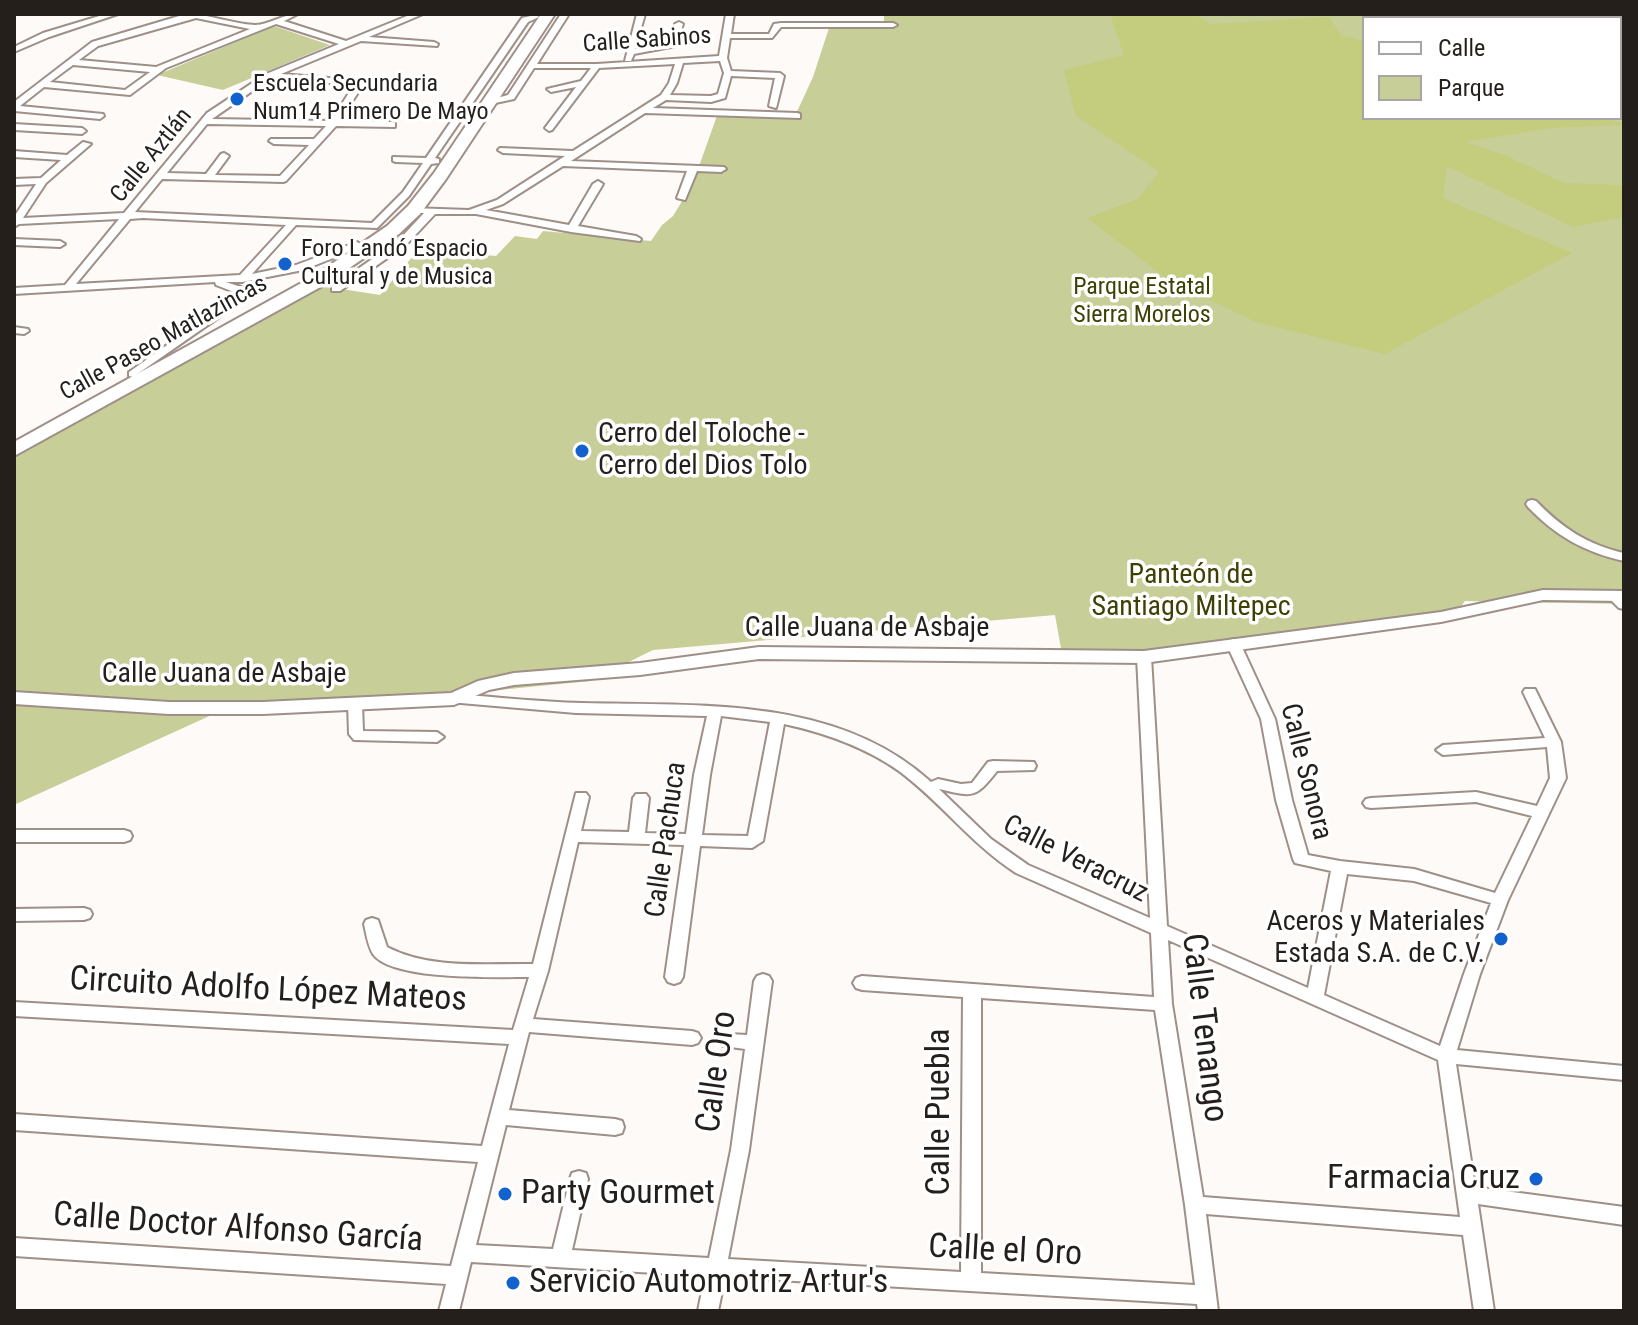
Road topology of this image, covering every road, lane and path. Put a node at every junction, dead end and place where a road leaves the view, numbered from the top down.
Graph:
1 (114, 14) edge
2 (294, 14) edge
3 (419, 14) edge
4 (565, 14) edge
5 (641, 14) edge
6 (730, 14) edge
7 (194, 15) edge
8 (540, 15) edge
9 (276, 21) junction
10 (679, 24) dead end
11 (893, 25) dead end
12 (259, 28) junction
13 (728, 36) junction
14 (549, 38) junction
15 (347, 42) junction
16 (529, 42) junction
17 (434, 44) dead end
18 (14, 50) edge
19 (630, 52) junction
20 (723, 58) junction
21 (680, 60) junction
22 (71, 62) junction
23 (628, 63) junction
24 (531, 66) junction
25 (597, 66) junction
26 (157, 70) junction
27 (728, 73) junction
28 (269, 76) junction
29 (586, 83) junction
30 (42, 84) junction
31 (551, 89) dead end
32 (664, 97) junction
33 (489, 103) junction
34 (773, 106) dead end
35 (14, 107) edge
36 (641, 110) junction
37 (100, 116) dead end
38 (797, 116) dead end
39 (203, 121) junction
40 (334, 123) junction
41 (392, 125) dead end
42 (14, 127) edge
43 (549, 128) dead end
44 (82, 131) dead end
45 (274, 141) dead end
46 (317, 142) junction
47 (86, 144) dead end
48 (503, 150) dead end
49 (14, 154) edge
50 (574, 154) junction
51 (224, 156) dead end
52 (67, 158) junction
53 (396, 159) dead end
54 (433, 161) junction
55 (561, 163) junction
56 (693, 168) junction
57 (721, 169) dead end
58 (162, 176) junction
59 (208, 178) junction
60 (43, 181) junction
61 (14, 182) edge
62 (598, 184) dead end
63 (682, 198) dead end
64 (423, 210) junction
65 (477, 212) junction
66 (131, 215) junction
67 (15, 222) edge
68 (294, 222) junction
69 (571, 229) junction
70 (636, 239) dead end
71 (14, 242) edge
72 (60, 244) dead end
73 (357, 245) junction
74 (242, 279) junction
75 (212, 281) junction
76 (67, 289) junction
77 (336, 289) dead end
78 (14, 291) edge
79 (133, 374) junction
80 (14, 440) edge
81 (14, 450) edge
82 (1532, 504) dead end
83 (1624, 557) edge
84 (1621, 599) edge
85 (1233, 643) junction
86 (1144, 657) junction
87 (1530, 692) dead end
88 (14, 698) edge
89 (454, 699) junction
90 (355, 704) junction
91 (715, 711) junction
92 (778, 717) junction
93 (437, 737) dead end
94 (1554, 742) junction
95 (1443, 750) dead end
96 (1029, 766) dead end
97 (938, 784) dead end
98 (581, 797) dead end
99 (641, 798) dead end
100 (1371, 803) dead end
101 (1543, 813) junction
102 (14, 836) edge
103 (124, 836) dead end
104 (573, 836) junction
105 (636, 839) junction
106 (692, 841) junction
107 (1340, 867) junction
108 (1500, 900) junction
109 (84, 914) dead end
110 (14, 915) edge
111 (372, 924) dead end
112 (1157, 930) junction
113 (540, 971) junction
114 (674, 977) dead end
115 (763, 981) dead end
116 (862, 983) dead end
117 (972, 990) junction
118 (1315, 998) junction
119 (1163, 1004) junction
120 (14, 1009) edge
121 (521, 1031) junction
122 (692, 1038) dead end
123 (729, 1041) dead end
124 (755, 1043) junction
125 (1446, 1056) junction
126 (1624, 1073) edge
127 (500, 1117) junction
128 (14, 1122) edge
129 (615, 1127) dead end
130 (489, 1155) junction
131 (579, 1179) dead end
132 (1467, 1194) junction
133 (1195, 1205) junction
134 (1624, 1216) edge
135 (1472, 1227) junction
136 (14, 1247) edge
137 (465, 1253) junction
138 (561, 1257) junction
139 (717, 1266) junction
140 (459, 1276) junction
141 (971, 1282) junction
142 (1207, 1303) edge
143 (449, 1311) edge
144 (708, 1311) edge
145 (1484, 1311) edge

1 - 18 street
2 - 9 street
3 - 15 street, Calle Aztlán
4 - 14 street
5 - 19 street
6 - 13 street, Calle Sabinos
7 - 12 street
7 - 22 street
8 - 16 highway, Calle Paseo Matlazincas
8 - 54 highway, Calle Paseo Matlazincas
9 - 12 street
9 - 15 street
10 - 19 street
11 - 13 street
12 - 26 street
13 - 20 street, Calle Sabinos
14 - 16 street
14 - 24 street
15 - 17 street
15 - 28 street, Calle Aztlán
16 - 33 highway, Calle Paseo Matlazincas
19 - 23 street
20 - 21 street, Calle Sabinos
20 - 27 street
21 - 23 street, Calle Sabinos
21 - 32 street
22 - 26 street
22 - 30 street
23 - 25 street, Calle Sabinos
24 - 25 street, Calle Sabinos
24 - 33 street
25 - 29 street
26 - 30 street
27 - 32 street
27 - 34 street
28 - 39 street, Calle Aztlán
28 - 40 street
29 - 31 street
29 - 43 street
30 - 35 street
32 - 36 street
33 - 64 highway, Calle Paseo Matlazincas
35 - 37 street
36 - 38 street
36 - 50 street
39 - 40 street
39 - 58 street, Calle Aztlán
40 - 41 street
40 - 46 street
42 - 44 street
45 - 46 street
46 - 59 street
47 - 52 street
48 - 50 street
49 - 52 street
50 - 55 street
51 - 59 street
52 - 60 street
53 - 54 street
54 - 68 street
54 - 73 highway, Calle Paseo Matlazincas
55 - 56 street
55 - 65 street
56 - 57 street
56 - 63 street
58 - 59 street
58 - 66 street, Calle Aztlán
60 - 61 street
60 - 67 street
62 - 69 street
64 - 65 street
64 - 77 street
64 - 81 highway, Calle Paseo Matlazincas
65 - 69 street
66 - 67 street
66 - 68 street
66 - 76 street, Calle Aztlán
68 - 74 street
69 - 70 street
71 - 72 street
73 - 74 street
73 - 79 highway, Calle Paseo Matlazincas
74 - 75 street
75 - 76 street
75 - 79 street
76 - 78 street
79 - 80 highway, Calle Paseo Matlazincas
82 - 83 street
84 - 85 street, Calle Juana de Asbaje
85 - 86 street, Calle Juana de Asbaje
85 - 107 street, Calle Sonora
86 - 89 street, Calle Juana de Asbaje
86 - 112 street, Calle Tenango
87 - 94 street
88 - 90 street, Calle Juana de Asbaje
89 - 90 street, Calle Juana de Asbaje
89 - 91 street, Calle Veracruz
90 - 93 street
91 - 92 street, Calle Veracruz
91 - 106 street, Calle Pachuca
92 - 106 street
92 - 112 street, Calle Veracruz
94 - 95 street
94 - 101 street
96 - 97 street
98 - 104 street
99 - 105 street
100 - 101 street
101 - 108 street
102 - 103 street
104 - 105 street
104 - 113 street
105 - 106 street
106 - 114 street, Calle Pachuca
107 - 108 street, Calle Sonora
107 - 118 street
108 - 125 street
109 - 110 street
111 - 113 street
112 - 118 street, Calle Veracruz
112 - 119 street, Calle Tenango
113 - 121 street
115 - 124 street, Calle Oro
116 - 117 street, Calle Puebla
117 - 119 street, Calle Puebla
117 - 141 street, Calle Puebla
118 - 125 street, Calle Veracruz
119 - 133 street, Calle Tenango
120 - 121 street, Circuito Adolfo López Mateos
121 - 122 street
121 - 127 street
123 - 124 street
124 - 139 street, Calle Oro
125 - 126 street, Calle Veracruz
125 - 132 street
127 - 129 street
127 - 130 street
128 - 130 street
130 - 137 street
131 - 138 street
132 - 134 street
132 - 135 street
133 - 135 street
133 - 142 street, Calle Tenango
135 - 145 street
136 - 140 street, Calle Doctor Alfonso García
137 - 138 street, Calle el Oro
137 - 140 street
138 - 139 street, Calle el Oro
139 - 141 street, Calle el Oro
139 - 144 street, Calle Oro
140 - 143 street
141 - 142 street, Calle el Oro

